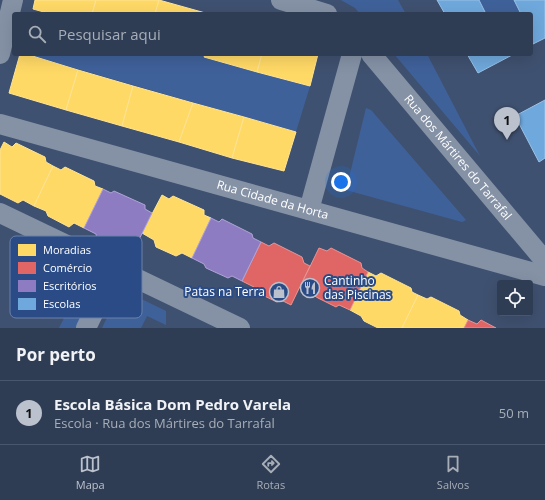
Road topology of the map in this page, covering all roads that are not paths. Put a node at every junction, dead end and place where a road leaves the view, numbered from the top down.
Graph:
1 (13, 0) edge
2 (281, 0) edge
3 (321, 12) edge
4 (0, 54) edge
5 (351, 56) edge
6 (373, 56) edge
7 (0, 124) edge
8 (309, 210) junction
9 (0, 213) edge
10 (47, 236) edge
11 (545, 262) edge
12 (545, 276) edge
13 (142, 282) edge
14 (91, 318) edge
15 (86, 328) edge
16 (240, 328) edge

1 - 4 street
2 - 3 street
5 - 8 street
6 - 11 street, Rua dos Mártires do Tarrafal
7 - 8 street, Rua Cidade da Horta
8 - 12 street, Rua Cidade da Horta
9 - 10 street
13 - 16 street
14 - 15 street

